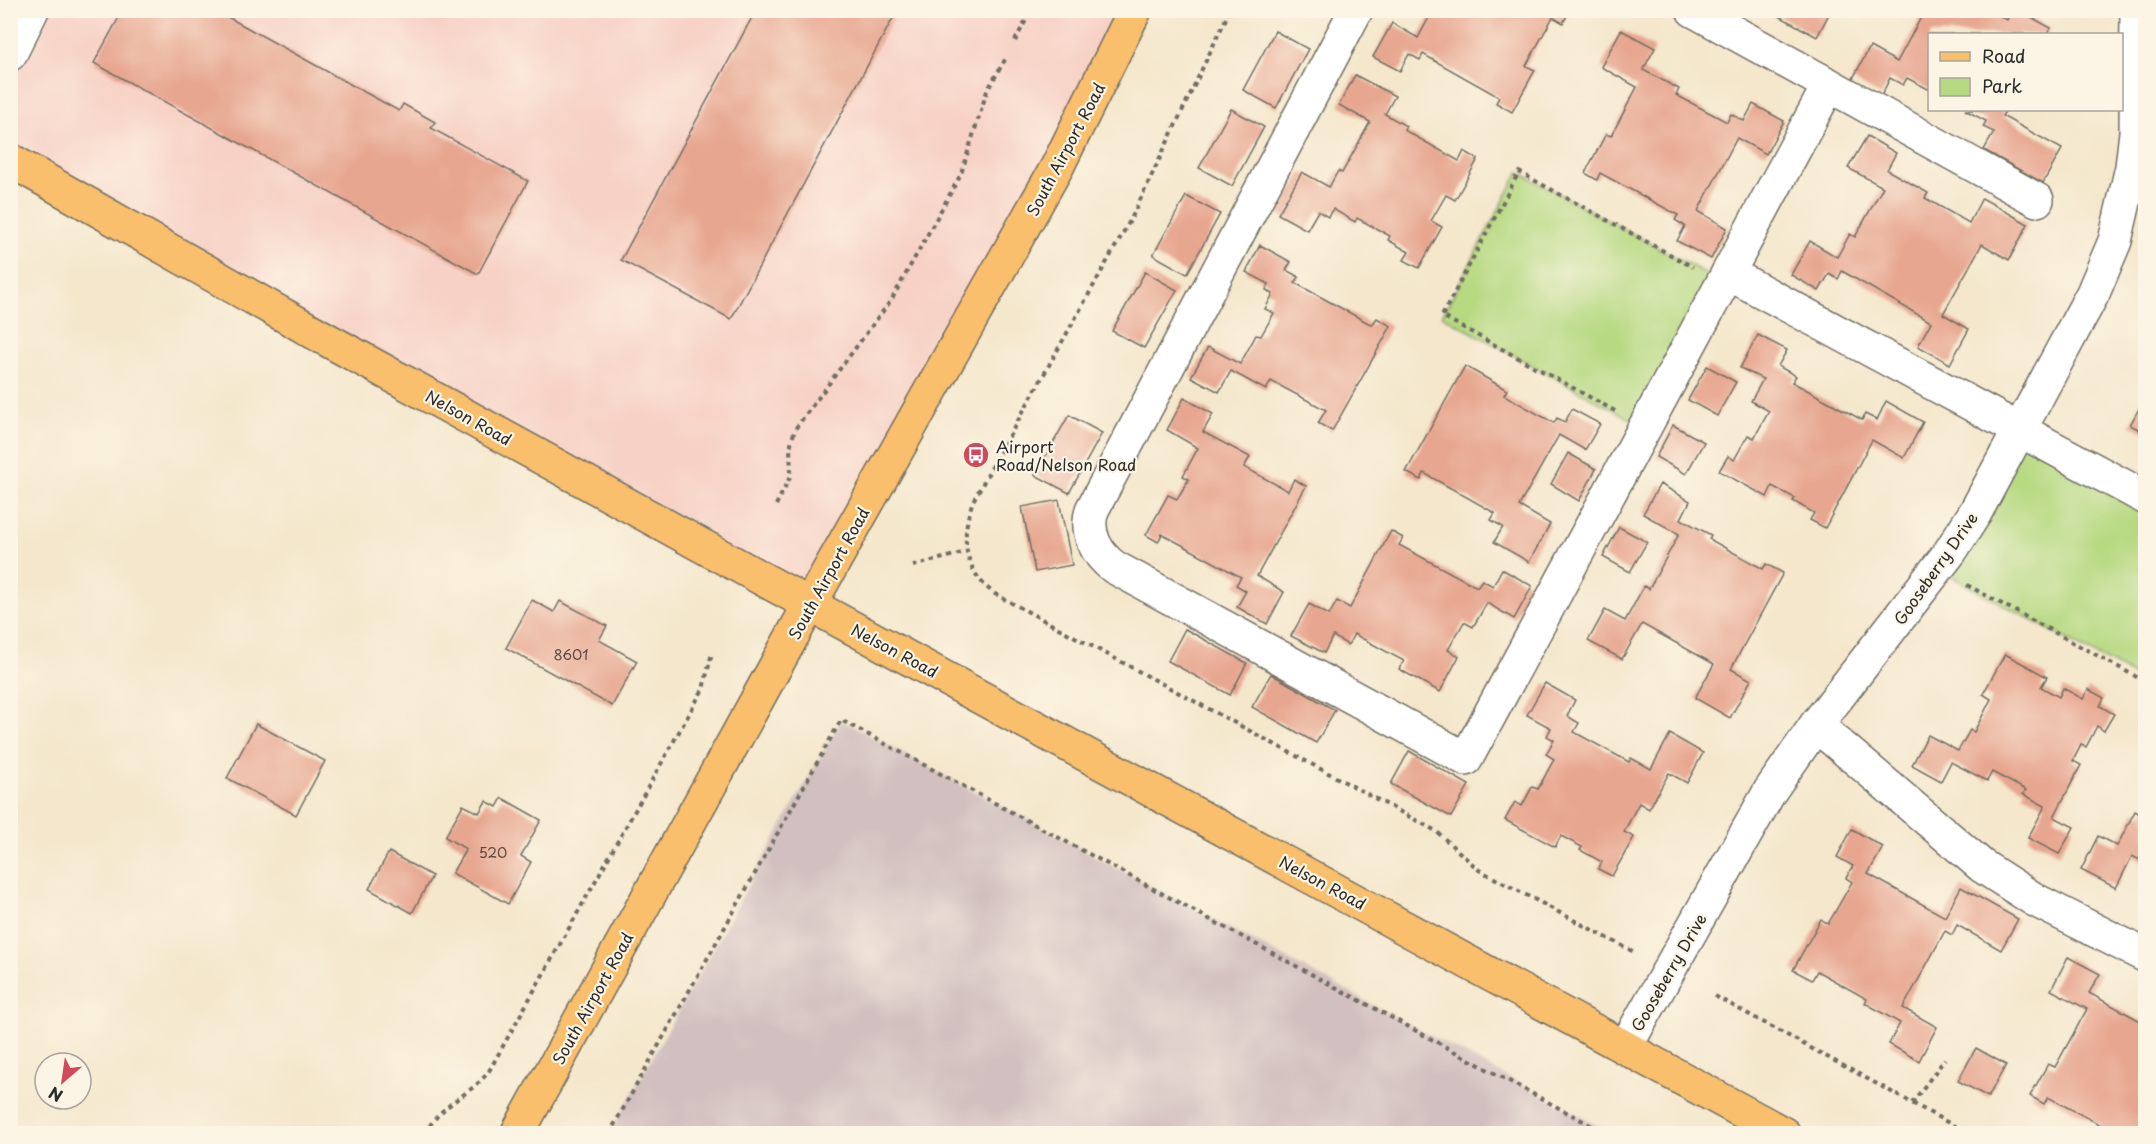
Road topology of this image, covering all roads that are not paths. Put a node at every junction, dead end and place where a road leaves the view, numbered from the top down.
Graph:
1 (32, 10) edge
2 (1135, 10) edge
3 (1356, 10) edge
4 (1693, 10) edge
5 (2137, 10) edge
6 (10, 54) edge
7 (1829, 85) junction
8 (10, 160) edge
9 (2037, 200) dead end
10 (1725, 278) junction
11 (2020, 430) junction
12 (2145, 498) edge
13 (810, 604) junction
14 (1816, 725) junction
15 (2145, 956) edge
16 (1626, 1046) junction
17 (517, 1134) edge
18 (1784, 1134) edge

1 - 6 street
2 - 13 main road, South Airport Road
3 - 10 street
4 - 7 street
5 - 11 street, Gooseberry Drive
7 - 9 street
7 - 10 street
8 - 13 main road, Nelson Road
10 - 11 street
11 - 12 street
11 - 14 street, Gooseberry Drive
13 - 16 main road, Nelson Road
13 - 17 main road, South Airport Road
14 - 15 street
14 - 16 street, Gooseberry Drive
16 - 18 main road, Nelson Road

